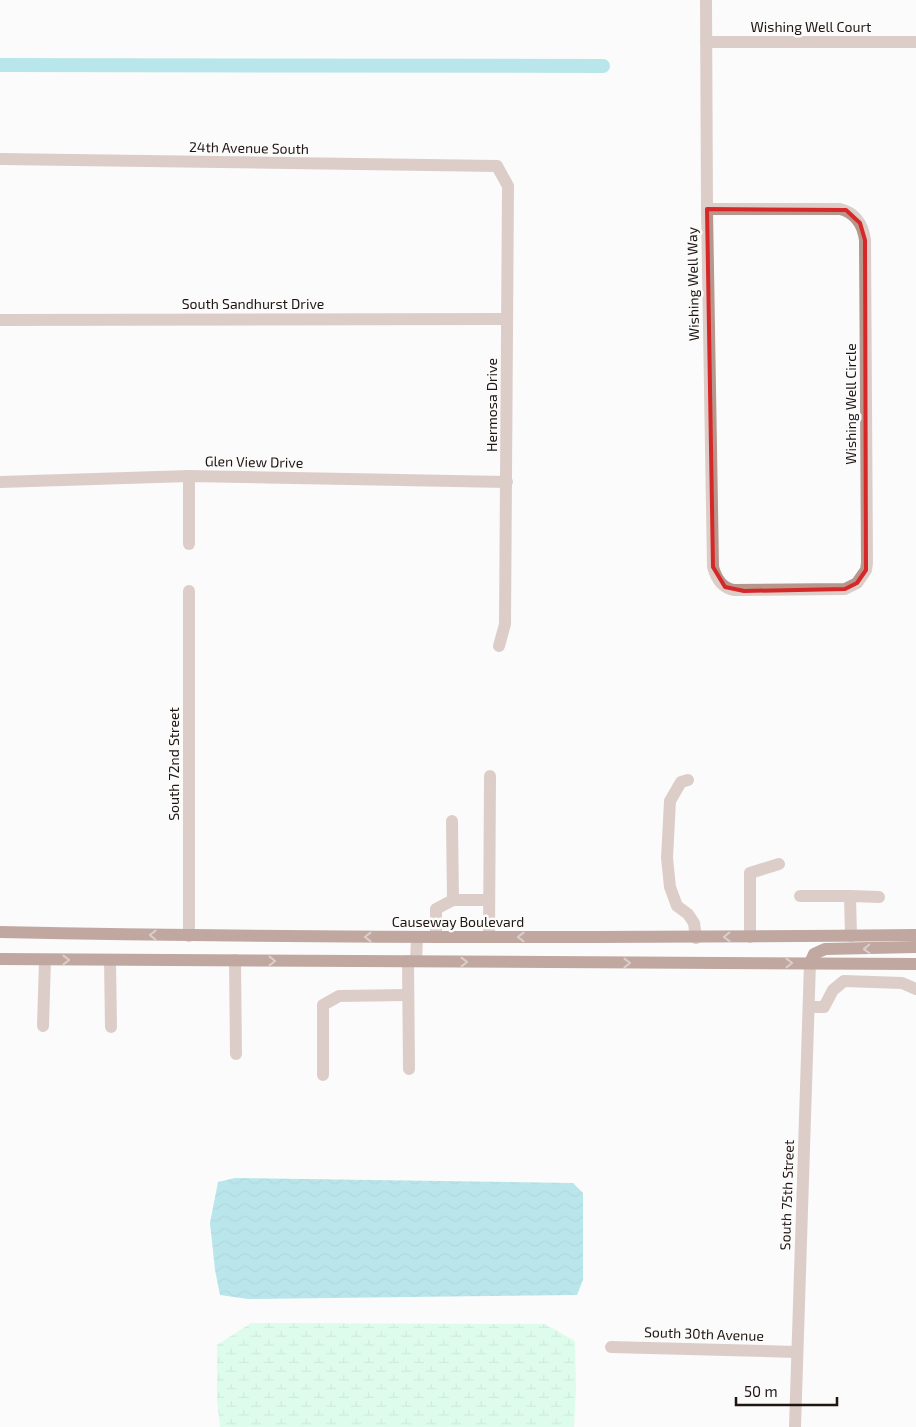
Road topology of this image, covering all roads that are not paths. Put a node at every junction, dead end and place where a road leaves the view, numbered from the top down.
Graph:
1 (706, 0) edge
2 (706, 42) junction
3 (916, 42) edge
4 (0, 159) edge
5 (497, 166) joint
6 (707, 209) junction
7 (506, 319) junction
8 (0, 320) edge
9 (190, 476) junction
10 (0, 482) edge
11 (507, 482) junction
12 (189, 544) dead end
13 (713, 567) joint
14 (189, 591) dead end
15 (499, 646) dead end
16 (490, 776) dead end
17 (688, 780) dead end
18 (452, 821) dead end
19 (778, 864) dead end
20 (800, 896) dead end
21 (850, 896) junction
22 (879, 897) dead end
23 (453, 900) junction
24 (489, 900) junction
25 (0, 932) edge
26 (916, 935) edge
27 (189, 936) junction
28 (851, 936) junction
29 (417, 937) junction
30 (436, 937) junction
31 (489, 937) junction
32 (750, 937) junction
33 (696, 938) junction
34 (916, 947) edge
35 (0, 960) edge
36 (45, 960) junction
37 (110, 960) junction
38 (235, 960) junction
39 (412, 961) junction
40 (810, 964) junction
41 (870, 964) junction
42 (916, 964) edge
43 (871, 982) junction
44 (916, 989) edge
45 (408, 995) junction
46 (808, 1007) junction
47 (42, 1026) dead end
48 (111, 1026) dead end
49 (236, 1054) dead end
50 (409, 1069) dead end
51 (324, 1075) dead end
52 (611, 1347) dead end
53 (797, 1352) junction
54 (795, 1427) edge

1 - 2 street, Wishing Well Way
2 - 3 street, Wishing Well Court
2 - 6 street, Wishing Well Way
4 - 5 street, 24th Avenue South
5 - 7 street, Hermosa Drive
6 - 13 street, Wishing Well Way
6 - 13 street, Wishing Well Circle
7 - 8 street, South Sandhurst Drive
7 - 11 street, Hermosa Drive
9 - 10 street, Glen View Drive
9 - 11 street, Glen View Drive
9 - 12 street
11 - 15 street, Hermosa Drive
14 - 27 street, South 72nd Street
16 - 24 street
17 - 33 street
18 - 23 street
19 - 32 street
20 - 21 street
21 - 22 street
21 - 28 street
23 - 24 street
23 - 30 street
24 - 31 street
27 -> 25 main road, Causeway Boulevard
26 - 28 main road, Causeway Boulevard
29 -> 27 main road, Causeway Boulevard
28 - 32 main road, Causeway Boulevard
29 - 30 main road, Causeway Boulevard
29 - 39 street
30 - 31 main road, Causeway Boulevard
33 -> 31 main road, Causeway Boulevard
32 -> 33 main road, Causeway Boulevard
34 -> 40 main road
35 - 36 main road
36 -> 37 main road
36 - 47 street
37 - 38 main road
37 - 48 street
38 -> 39 main road
38 - 49 street
39 -> 40 main road
39 - 45 street
40 - 41 main road
40 - 46 street, South 75th Street
41 - 42 main road
41 - 43 street
43 - 44 street
43 - 46 street
45 - 50 street
45 - 51 street
46 - 53 street, South 75th Street
52 - 53 street, South 30th Avenue
53 - 54 street, South 75th Street

